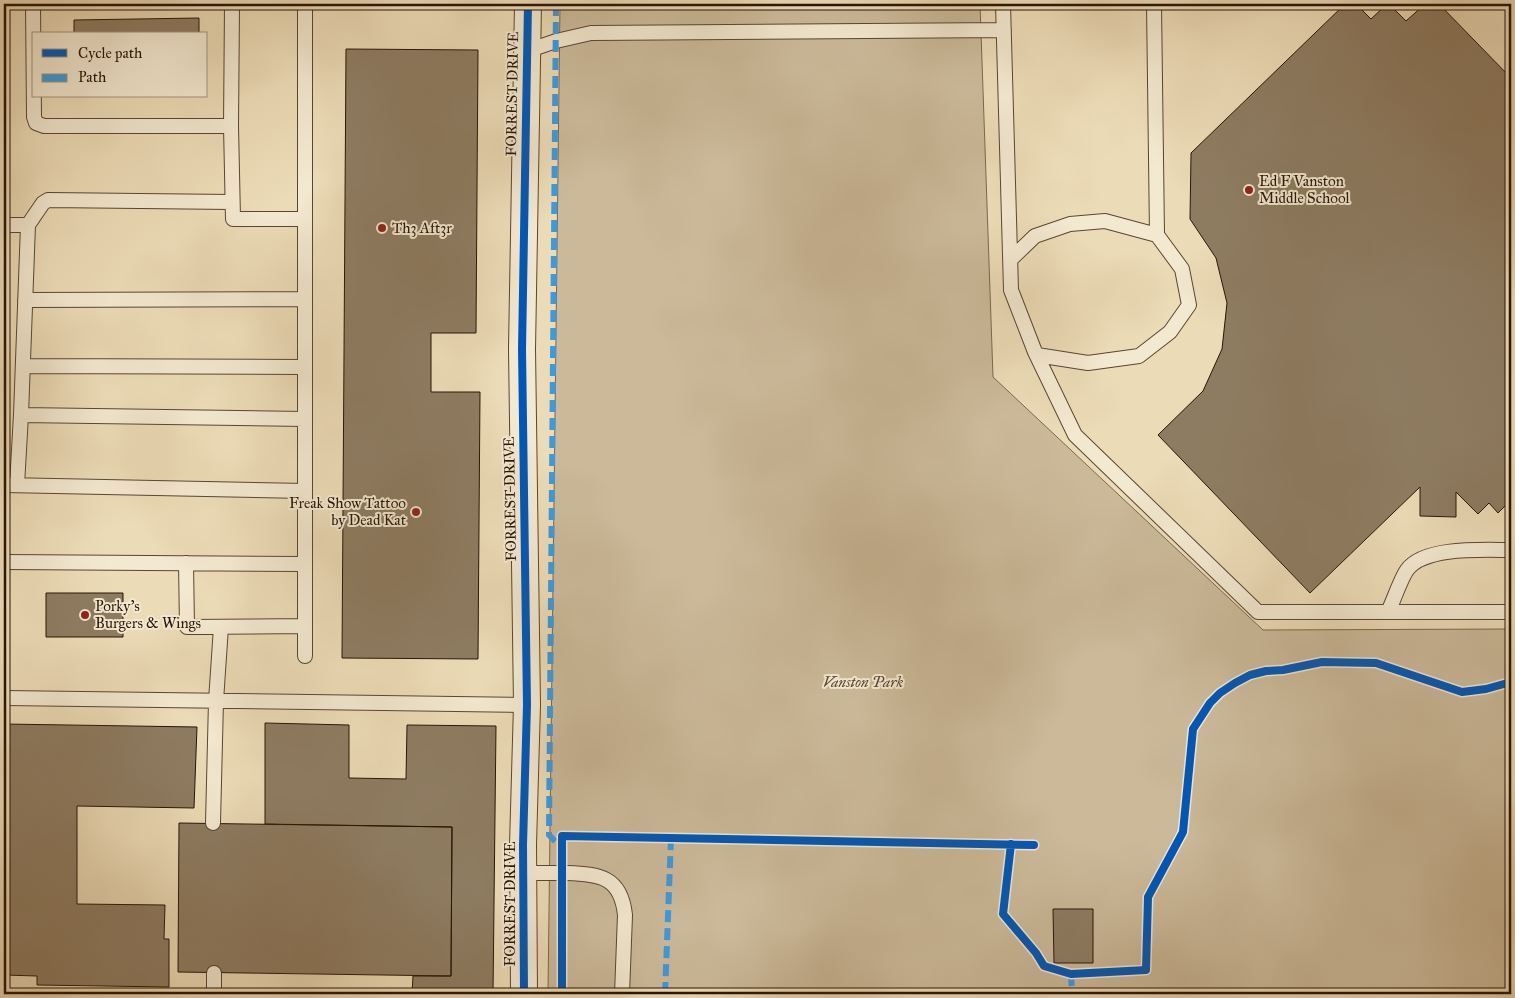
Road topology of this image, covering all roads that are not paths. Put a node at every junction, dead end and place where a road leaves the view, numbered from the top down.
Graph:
1 (34, 4) edge
2 (232, 4) edge
3 (305, 4) edge
4 (528, 4) edge
5 (1003, 4) edge
6 (1154, 4) edge
7 (1004, 30) junction
8 (34, 32) edge
9 (527, 51) junction
10 (34, 98) edge
11 (231, 126) junction
12 (232, 202) junction
13 (305, 219) junction
14 (4, 224) edge
15 (28, 224) junction
16 (1157, 235) junction
17 (1010, 259) junction
18 (305, 299) junction
19 (26, 300) junction
20 (1036, 355) junction
21 (23, 366) junction
22 (305, 367) junction
23 (21, 415) junction
24 (305, 419) junction
25 (10, 485) edge
26 (305, 490) junction
27 (1511, 550) edge
28 (4, 562) edge
29 (186, 563) junction
30 (305, 564) junction
31 (1388, 612) junction
32 (1511, 612) edge
33 (221, 626) junction
34 (305, 626) junction
35 (305, 656) dead end
36 (4, 698) edge
37 (216, 702) junction
38 (527, 705) junction
39 (213, 823) dead end
40 (523, 873) junction
41 (214, 972) dead end
42 (214, 994) edge
43 (524, 994) edge
44 (622, 994) edge

1 - 8 lane
2 - 11 lane
3 - 13 lane
4 - 9 street, FORREST DRIVE
5 - 7 lane
6 - 16 lane
7 - 9 lane
7 - 17 lane
9 - 38 street, FORREST DRIVE
10 - 11 lane
11 - 12 lane
12 - 13 lane
12 - 15 lane
13 - 18 lane
14 - 15 lane
15 - 19 lane
16 - 17 lane
16 - 20 lane
17 - 20 lane
18 - 19 lane
18 - 22 lane
19 - 21 lane
20 - 31 lane
21 - 22 lane
21 - 23 lane
22 - 24 lane
23 - 24 lane
23 - 25 lane
24 - 26 lane
25 - 26 lane
26 - 30 lane
27 - 31 lane
28 - 29 lane
29 - 30 lane
29 - 33 lane
30 - 34 lane
31 - 32 lane
33 - 34 lane
33 - 37 lane
34 - 35 lane
36 - 37 lane
37 - 38 lane
37 - 39 lane
38 - 40 street, FORREST DRIVE
40 - 43 street, FORREST DRIVE
40 - 44 lane
41 - 42 lane

